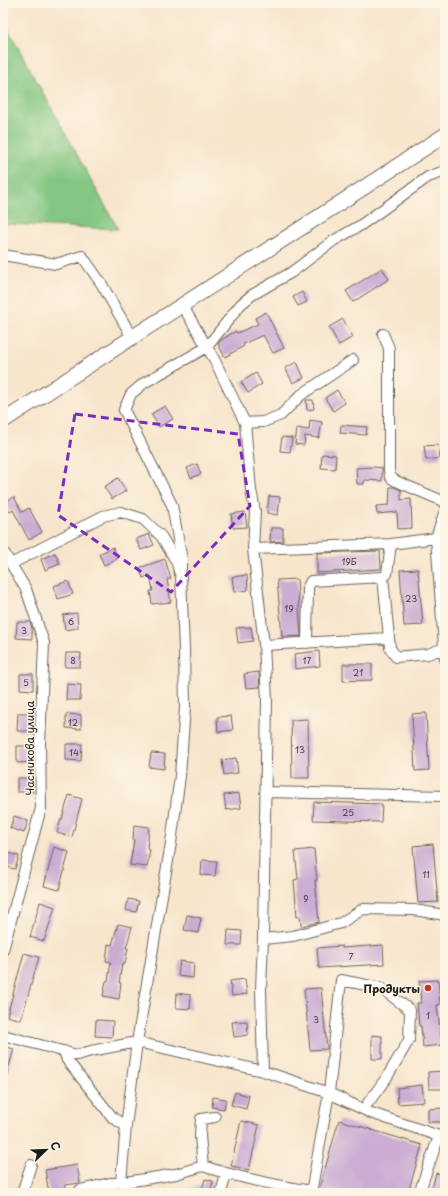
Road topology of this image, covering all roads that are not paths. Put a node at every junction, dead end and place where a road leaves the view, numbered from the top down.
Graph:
1 (445, 135) edge
2 (445, 170) edge
3 (3, 255) edge
4 (182, 305) junction
5 (383, 334) dead end
6 (132, 337) junction
7 (207, 347) junction
8 (353, 360) dead end
9 (3, 422) edge
10 (245, 423) junction
11 (445, 502) edge
12 (445, 510) edge
13 (436, 538) junction
14 (391, 544) junction
15 (253, 549) junction
16 (3, 551) edge
17 (11, 564) junction
18 (181, 577) junction
19 (383, 577) junction
20 (388, 638) junction
21 (307, 643) junction
22 (264, 645) junction
23 (445, 653) edge
24 (265, 792) junction
25 (445, 796) edge
26 (445, 915) edge
27 (263, 939) junction
28 (3, 950) edge
29 (3, 1034) edge
30 (137, 1042) junction
31 (64, 1051) junction
32 (264, 1071) junction
33 (329, 1093) junction
34 (368, 1103) dead end
35 (215, 1117) dead end
36 (126, 1126) junction
37 (442, 1137) edge
38 (31, 1165) dead end
39 (203, 1166) junction
40 (226, 1174) junction
41 (121, 1182) junction
42 (311, 1192) edge
43 (22, 1193) edge
44 (80, 1193) edge
45 (221, 1193) edge
46 (418, 1193) edge

1 - 4 highway
2 - 7 street
3 - 6 street
4 - 6 highway
4 - 7 street
5 - 11 street
6 - 9 highway
7 - 10 street
7 - 18 street
8 - 10 street
10 - 15 street
12 - 13 street
13 - 14 street
13 - 23 street
14 - 15 street
14 - 19 street
15 - 22 street
16 - 17 street, Часникова улица
17 - 18 street
17 - 28 street, Часникова улица
18 - 30 street
19 - 20 street
19 - 21 street
20 - 21 street
20 - 23 street
21 - 22 street
22 - 24 street
24 - 25 street
24 - 27 street
26 - 27 street
27 - 32 street
29 - 31 street
30 - 31 street
30 - 32 street
30 - 36 street
31 - 36 street
32 - 33 street
33 - 34 street
33 - 37 street
33 - 42 street
35 - 39 street
36 - 41 street
37 - 46 street
38 - 43 street
39 - 40 street
39 - 41 street
40 - 42 street
40 - 45 street
41 - 44 street

